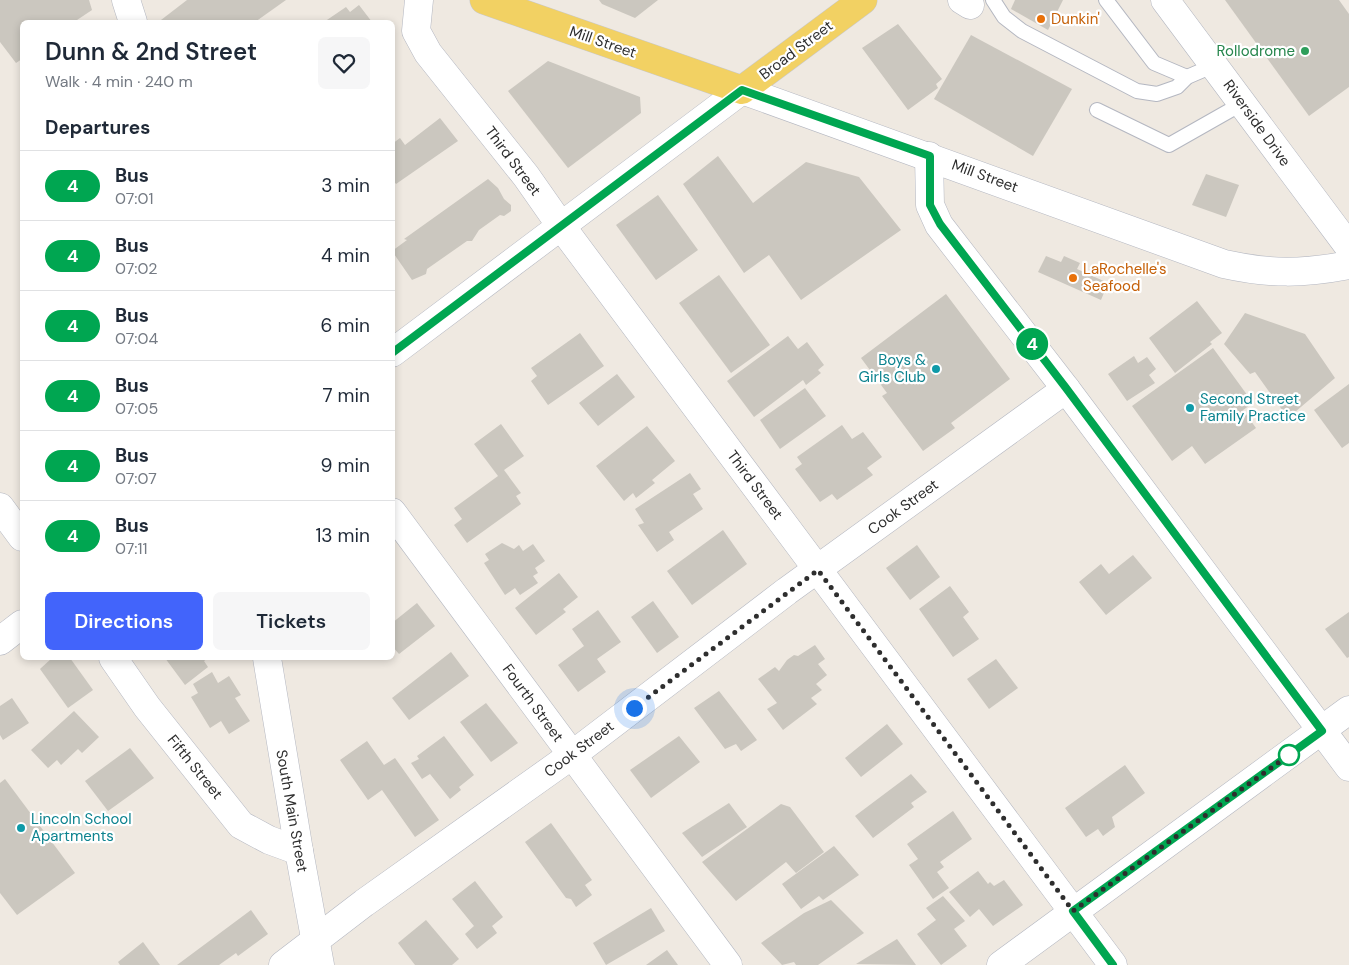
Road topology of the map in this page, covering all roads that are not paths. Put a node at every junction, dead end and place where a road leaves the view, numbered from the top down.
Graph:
1 (126, 0) edge
2 (419, 0) edge
3 (484, 0) edge
4 (863, 0) edge
5 (1106, 0) edge
6 (1165, 0) edge
7 (975, 2) edge
8 (132, 20) edge
9 (1215, 65) junction
10 (1187, 77) junction
11 (742, 90) junction
12 (1243, 103) junction
13 (1097, 110) dead end
14 (930, 156) junction
15 (561, 226) junction
16 (1349, 247) edge
17 (1349, 264) edge
18 (395, 351) edge
19 (1066, 388) junction
20 (0, 507) edge
21 (395, 516) edge
22 (20, 533) edge
23 (818, 570) junction
24 (20, 626) edge
25 (0, 641) edge
26 (114, 660) edge
27 (267, 660) edge
28 (1349, 710) edge
29 (1322, 731) junction
30 (572, 755) junction
31 (1349, 767) edge
32 (299, 851) junction
33 (1073, 911) junction
34 (318, 953) edge
35 (283, 965) edge
36 (728, 965) edge
37 (1001, 965) edge
38 (1112, 965) edge

1 - 8 street
2 - 15 street, Third Street
3 - 11 main road, Mill Street
4 - 11 main road, Broad Street
5 - 10 lane
6 - 9 street, Riverside Drive
7 - 10 lane
9 - 10 lane
9 - 12 street, Riverside Drive
11 - 14 street, Mill Street
11 - 15 street, Broad Street
12 - 13 lane
12 - 16 street, Riverside Drive
14 - 17 street, Mill Street
14 - 19 street
15 - 18 street, Broad Street
15 - 23 street, Third Street
19 - 23 street, Cook Street
19 - 29 street
20 - 22 street
21 - 30 street, Fourth Street
23 - 30 street, Cook Street
23 - 33 street, Third Street
24 - 25 street
26 - 32 street, Fifth Street
27 - 32 street, South Main Street
28 - 29 street
29 - 31 street
29 - 33 street
30 - 34 street, Cook Street
30 - 36 street, Fourth Street
32 - 34 street, South Main Street
33 - 37 street
33 - 38 street, Third Street
34 - 35 street, Cook Street

